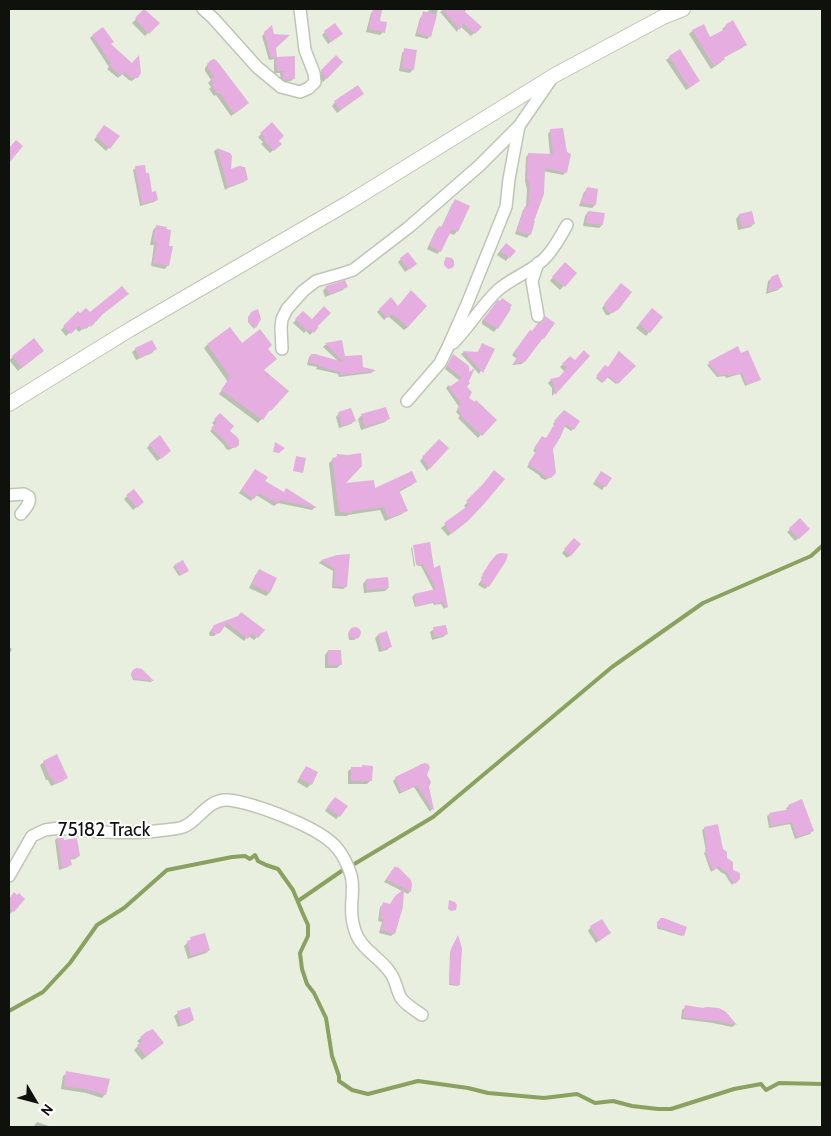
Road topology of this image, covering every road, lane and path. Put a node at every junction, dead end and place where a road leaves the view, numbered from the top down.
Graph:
1 (203, 9) edge
2 (300, 9) edge
3 (683, 9) edge
4 (555, 75) junction
5 (519, 126) junction
6 (567, 225) dead end
7 (538, 263) junction
8 (538, 316) dead end
9 (448, 347) junction
10 (282, 349) dead end
11 (407, 401) dead end
12 (9, 404) edge
13 (9, 495) edge
14 (21, 514) dead end
15 (9, 876) edge
16 (422, 1015) dead end

1 - 2 street
3 - 4 street
4 - 5 street
4 - 12 street
5 - 9 street
5 - 10 street
6 - 7 street
7 - 8 street
7 - 9 street
9 - 11 street
13 - 14 street
15 - 16 street, 75182 Track

